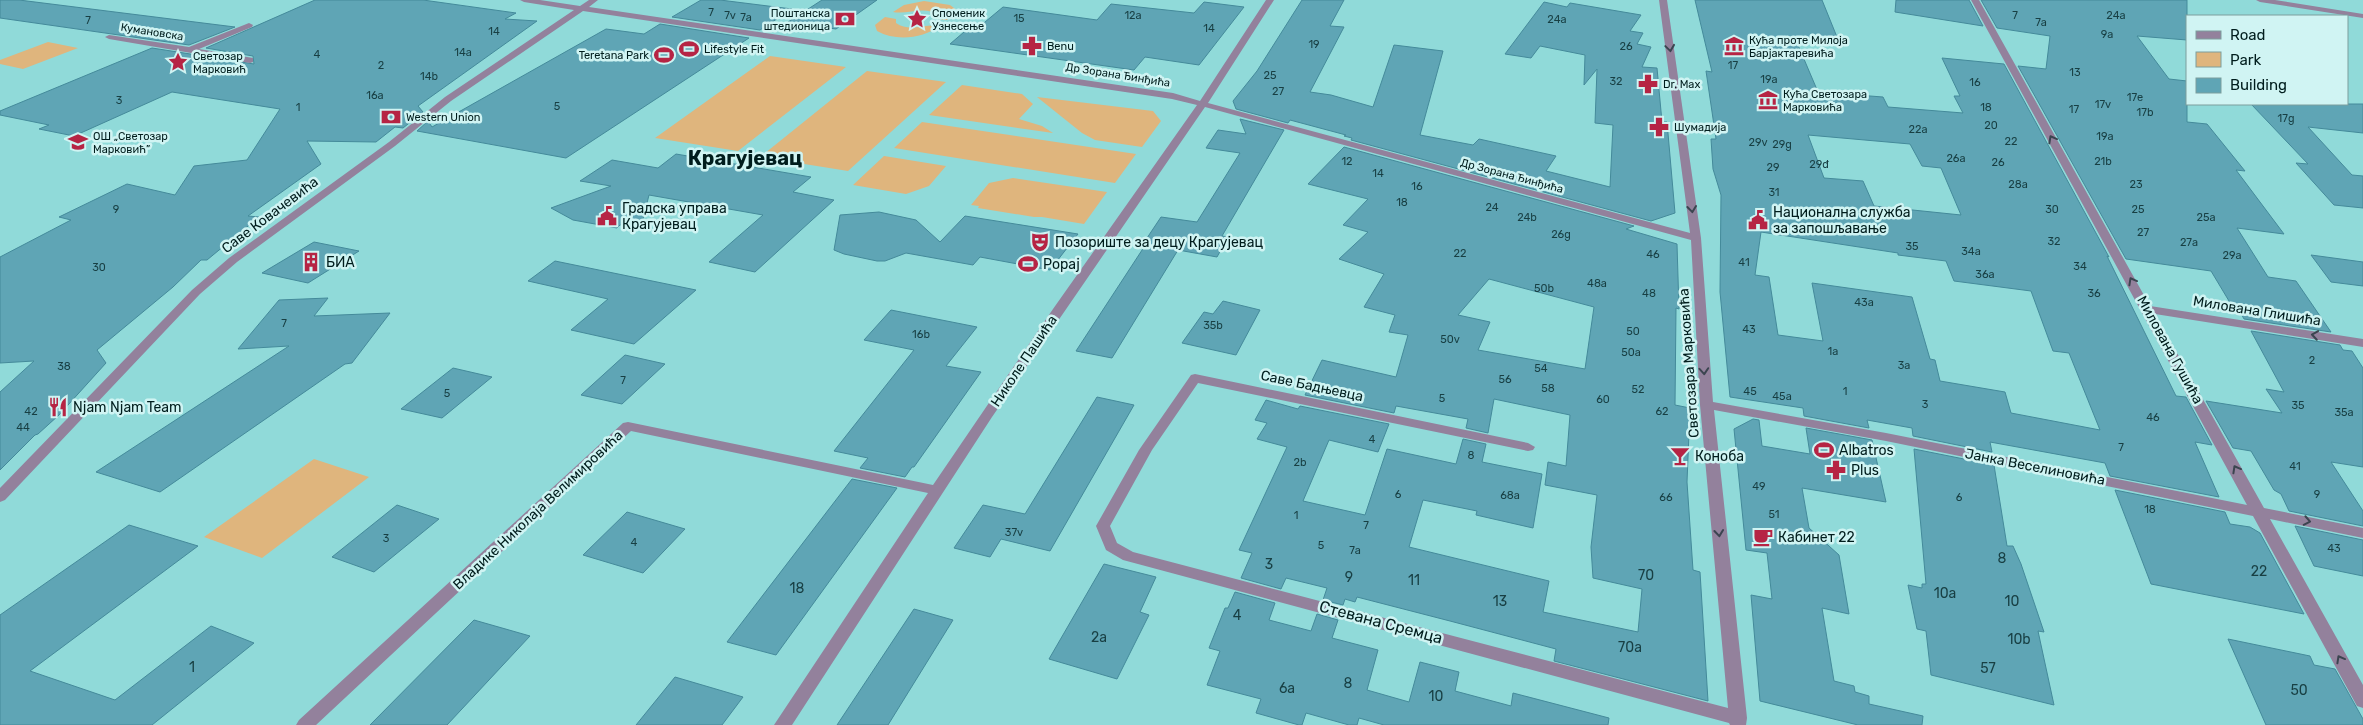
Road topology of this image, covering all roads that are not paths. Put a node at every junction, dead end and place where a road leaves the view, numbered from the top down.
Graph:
1 (524, 0) edge
2 (594, 0) edge
3 (1270, 0) edge
4 (1663, 0) edge
5 (1975, 0) edge
6 (2260, 0) edge
7 (2343, 2) dead end
8 (581, 8) junction
9 (2348, 14) junction
10 (2363, 16) edge
11 (249, 25) dead end
12 (109, 37) dead end
13 (190, 50) junction
14 (250, 60) dead end
15 (1203, 104) junction
16 (1696, 238) junction
17 (2147, 309) junction
18 (2363, 343) edge
19 (1707, 405) junction
20 (1528, 447) dead end
21 (1134, 467) joint
22 (936, 490) junction
23 (0, 497) edge
24 (2260, 512) junction
25 (2363, 532) edge
26 (2363, 701) edge
27 (1738, 721) edge
28 (305, 725) edge
29 (783, 725) edge

1 - 8 street, Др Зорана Ђинђића
2 - 8 street, Саве Ковачевића
3 - 15 street, Николе Пашића
4 -> 16 street, Светозара Марковића
17 -> 5 street, Милована Гушића
6 - 9 street
7 - 9 street
8 - 15 street, Др Зорана Ђинђића
8 - 23 street, Саве Ковачевића
9 - 10 street
11 - 13 street, Кумановска
12 - 13 street, Кумановска
13 - 14 street, Кумановска
15 - 16 street, Др Зорана Ђинђића
15 - 22 street, Николе Пашића
16 -> 19 street, Светозара Марковића
18 -> 17 street, Милована Глишића
24 -> 17 street, Милована Гушића
19 - 24 street, Јанка Веселиновића
19 -> 27 street, Светозара Марковића
20 - 21 street, Саве Бадњевца
21 - 27 street, Стевана Сремца
22 - 28 street, Владике Николаја Велимировића
22 - 29 street, Николе Пашића
24 -> 25 street, Јанка Веселиновића
26 -> 24 street, Милована Гушића

